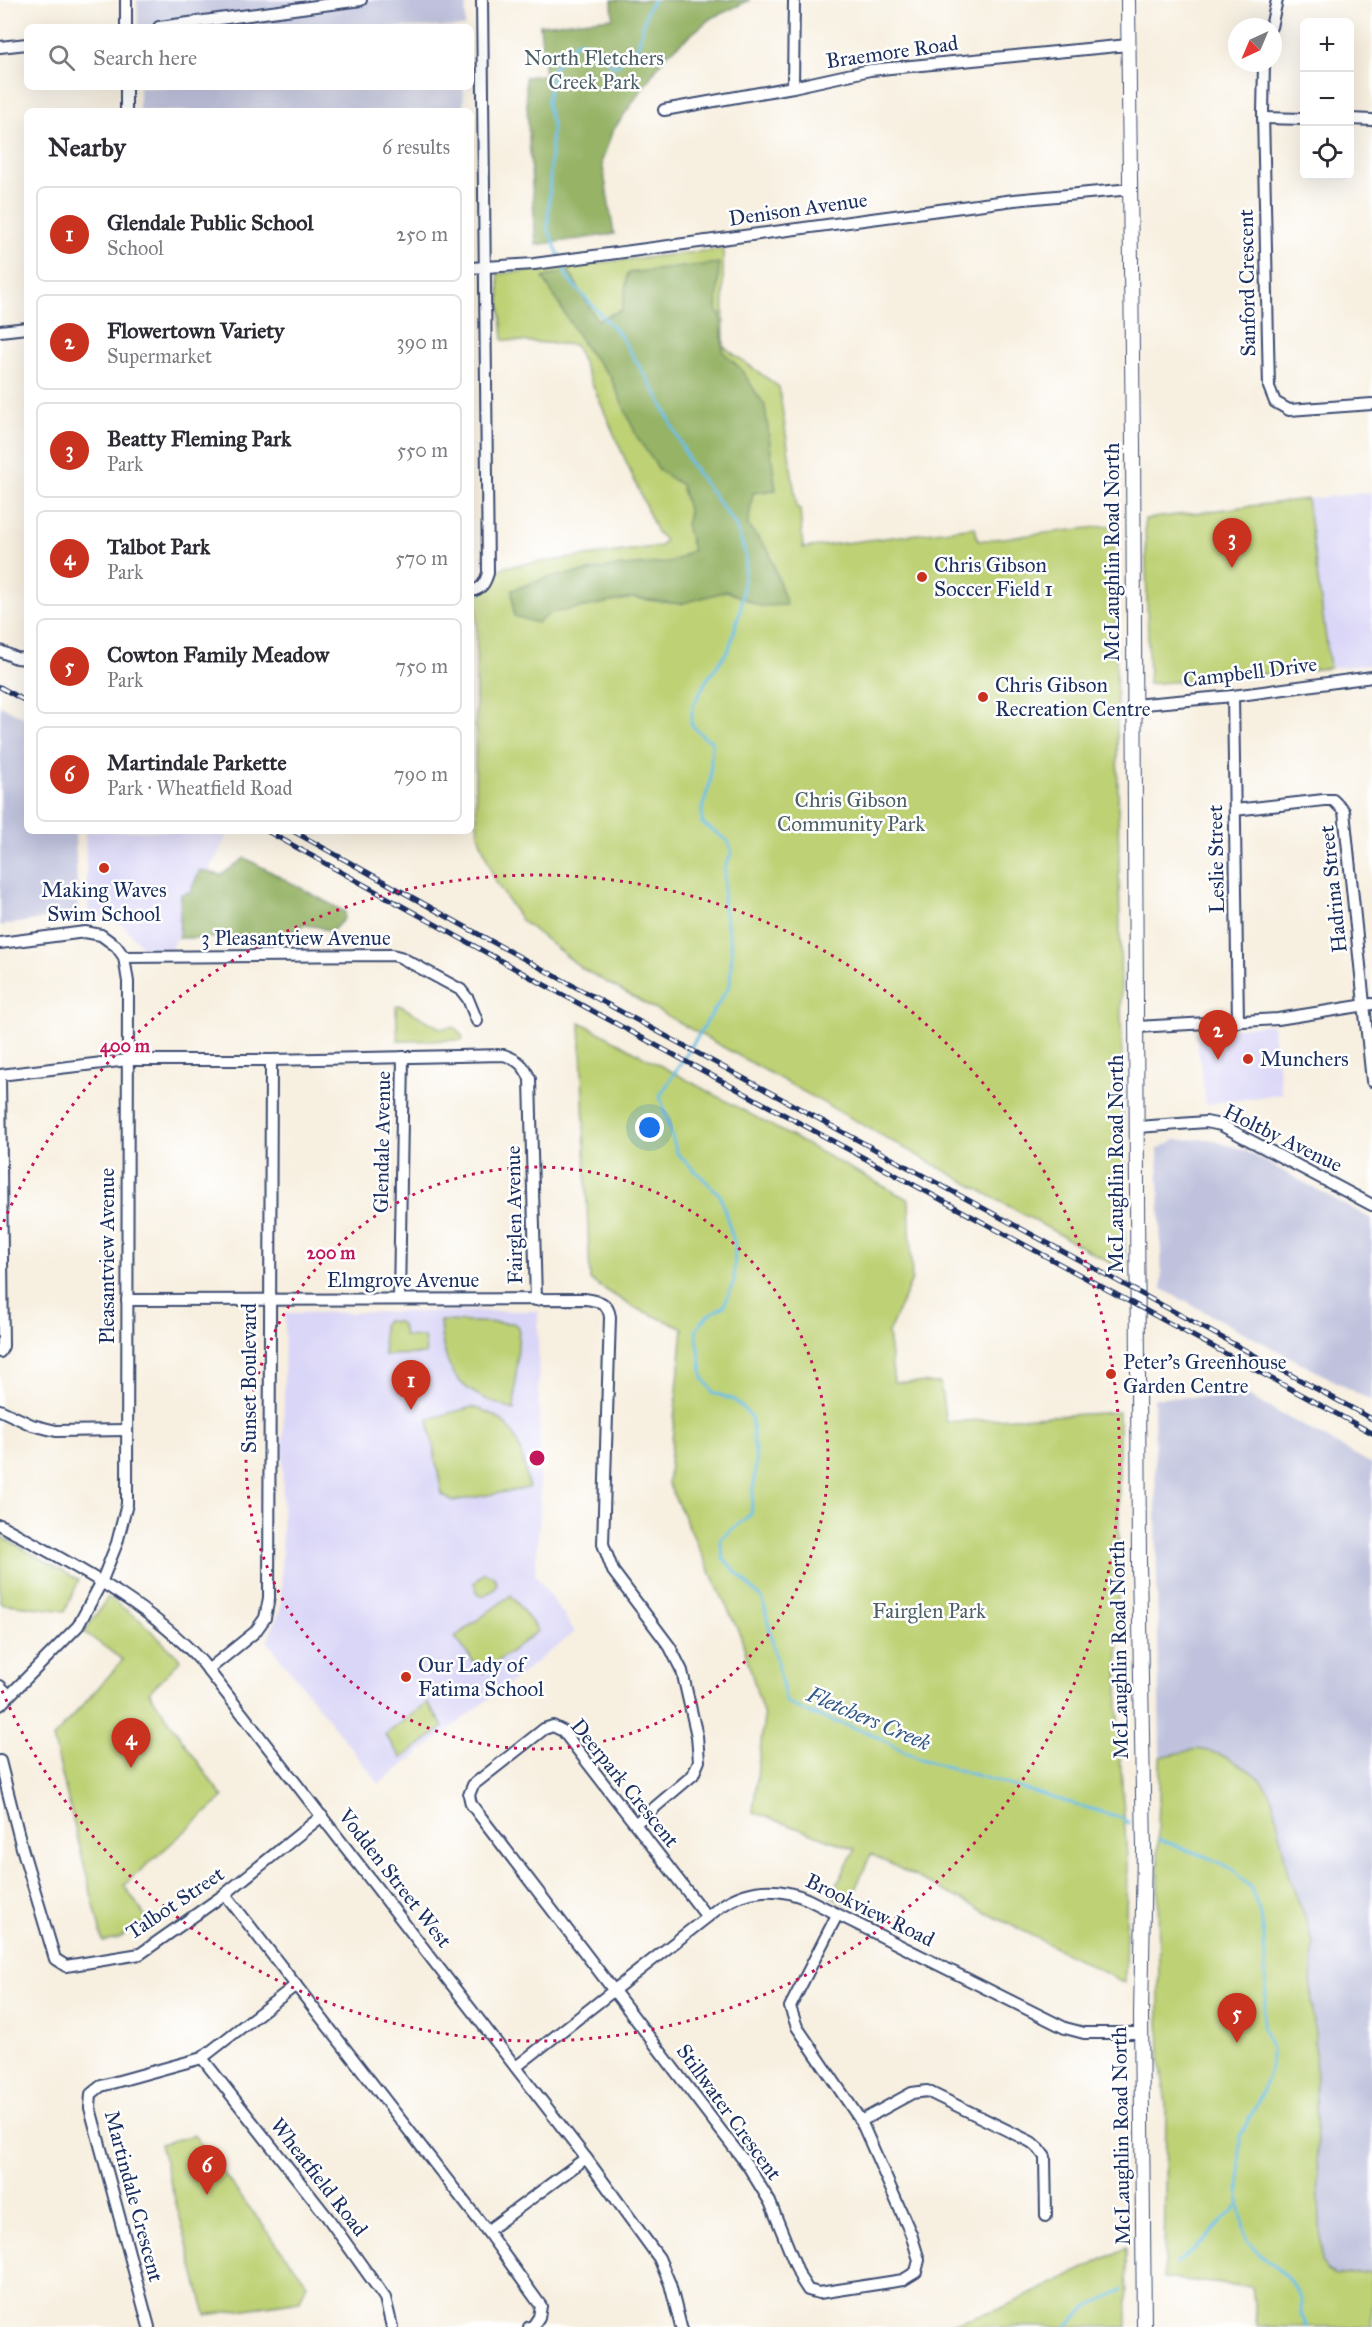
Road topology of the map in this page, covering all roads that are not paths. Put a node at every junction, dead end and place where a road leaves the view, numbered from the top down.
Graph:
1 (126, 0) edge
2 (361, 0) edge
3 (482, 0) edge
4 (794, 0) edge
5 (1128, 0) edge
6 (1277, 0) edge
7 (1273, 18) edge
8 (126, 24) edge
9 (181, 24) edge
10 (24, 44) edge
11 (1128, 45) junction
12 (0, 47) edge
13 (1264, 72) edge
14 (793, 87) junction
15 (126, 90) edge
16 (126, 108) edge
17 (664, 110) dead end
18 (1263, 118) junction
19 (1300, 119) edge
20 (1354, 119) edge
21 (1372, 120) edge
22 (1131, 189) junction
23 (474, 268) edge
24 (485, 268) junction
25 (24, 328) edge
26 (0, 331) edge
27 (1372, 404) edge
28 (474, 590) edge
29 (0, 651) edge
30 (24, 659) edge
31 (1372, 676) edge
32 (1233, 696) junction
33 (1133, 705) junction
34 (1235, 810) junction
35 (0, 943) edge
36 (124, 957) junction
37 (1368, 1005) edge
38 (477, 1021) dead end
39 (1238, 1022) junction
40 (1137, 1027) junction
41 (403, 1057) junction
42 (128, 1060) junction
43 (271, 1060) junction
44 (0, 1075) edge
45 (1372, 1081) edge
46 (1138, 1127) junction
47 (1372, 1206) edge
48 (269, 1299) junction
49 (399, 1299) junction
50 (127, 1300) junction
51 (536, 1300) junction
52 (0, 1353) edge
53 (0, 1410) edge
54 (127, 1430) junction
55 (0, 1525) edge
56 (101, 1583) junction
57 (208, 1670) junction
58 (0, 1686) edge
59 (9, 1695) junction
60 (0, 1705) edge
61 (0, 1761) edge
62 (322, 1815) junction
63 (635, 1824) junction
64 (225, 1894) junction
65 (837, 1915) junction
66 (707, 1917) junction
67 (296, 1985) junction
68 (614, 1990) junction
69 (1141, 2033) junction
70 (202, 2058) junction
71 (516, 2067) junction
72 (861, 2121) junction
73 (586, 2158) junction
74 (1046, 2216) dead end
75 (487, 2231) junction
76 (149, 2327) edge
77 (392, 2327) edge
78 (529, 2327) edge
79 (681, 2327) edge
80 (1144, 2327) edge

1 - 8 street
2 - 9 street
3 - 24 street
4 - 14 street
5 - 11 main road, McLaughlin Road North
6 - 7 street
10 - 12 street
11 - 14 street, Braemore Road
11 - 22 main road, McLaughlin Road North
13 - 18 street, Sanford Crescent
14 - 17 street, Braemore Road
15 - 16 street
18 - 19 street
18 - 27 street, Sanford Crescent
20 - 21 street
22 - 24 street, Denison Avenue
22 - 33 main road, McLaughlin Road North
23 - 24 street, Denison Avenue
24 - 28 street
25 - 26 street
29 - 30 street
31 - 32 street, Campbell Drive
32 - 33 street, Campbell Drive
32 - 34 street, Leslie Street
33 - 40 main road, McLaughlin Road North
34 - 37 street, Hadrina Street
34 - 39 street, Leslie Street
35 - 36 street
36 - 38 street, 3 Pleasantview Avenue
36 - 42 street, Pleasantview Avenue
37 - 39 street
37 - 45 street
39 - 40 street
40 - 46 main road, McLaughlin Road North
41 - 43 street, Fairglen Avenue
41 - 49 street, Glendale Avenue
41 - 51 street, Fairglen Avenue
42 - 43 street, Fairglen Avenue
42 - 44 street, Fairglen Avenue
42 - 50 street, Pleasantview Avenue
43 - 48 street, Sunset Boulevard
44 - 52 street
46 - 47 street, Holtby Avenue
46 - 69 main road, McLaughlin Road North
48 - 49 street, Elmgrove Avenue
48 - 50 street, Elmgrove Avenue
48 - 57 street, Sunset Boulevard
49 - 51 street, Elmgrove Avenue
50 - 54 street, Pleasantview Avenue
51 - 63 street, Fairglen Avenue
53 - 54 street
54 - 56 street, Pleasantview Avenue
55 - 56 street, Vodden Street West
56 - 57 street, Vodden Street West
56 - 59 street, Pleasantview Avenue
57 - 62 street, Vodden Street West
58 - 59 street
59 - 60 street, Pleasantview Avenue
61 - 64 street, Talbot Street
62 - 64 street, Talbot Street
62 - 71 street, Vodden Street West
63 - 66 street, Deerpark Crescent
63 - 68 street, Deerpark Crescent
64 - 67 street
65 - 66 street, Brookview Road
65 - 69 street, Brookview Road
65 - 72 street, Stillwater Crescent
66 - 68 street, Brookview Road
67 - 70 street, Martindale Crescent
67 - 75 street
68 - 71 street, Brookview Road
68 - 72 street, Stillwater Crescent
69 - 80 main road, McLaughlin Road North
70 - 76 street, Martindale Crescent
70 - 77 street, Wheatfield Road
71 - 73 street, Vodden Street West
72 - 74 street
73 - 75 street
73 - 79 street, Vodden Street West
75 - 78 street

